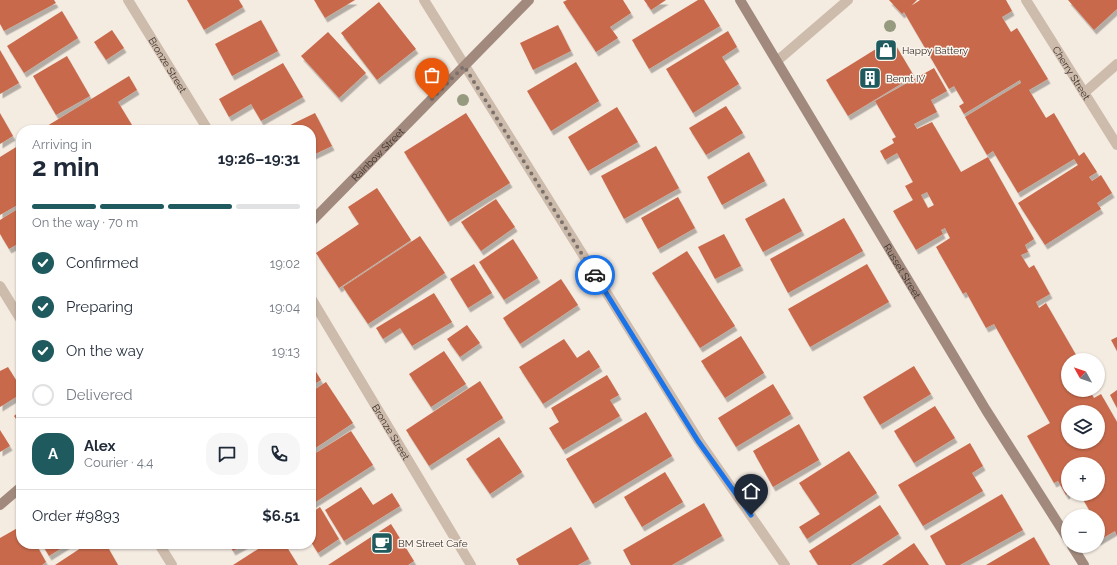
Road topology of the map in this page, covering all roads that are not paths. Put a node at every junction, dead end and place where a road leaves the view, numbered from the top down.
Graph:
1 (128, 0) edge
2 (424, 0) edge
3 (528, 0) edge
4 (740, 0) edge
5 (848, 0) edge
6 (1026, 0) edge
7 (777, 61) junction
8 (1117, 64) edge
9 (464, 66) junction
10 (1084, 93) junction
11 (205, 125) edge
12 (1117, 145) edge
13 (316, 217) edge
14 (0, 286) edge
15 (316, 306) edge
16 (16, 312) edge
17 (16, 491) edge
18 (0, 505) edge
19 (1061, 528) edge
20 (162, 549) edge
21 (1076, 553) edge
22 (172, 565) edge
23 (471, 565) edge
24 (785, 565) edge
25 (1084, 565) edge

1 - 11 street, Bronze Street
2 - 9 street
3 - 9 street, Rainbow Street
4 - 7 street, Russet Street
5 - 7 street
6 - 10 street, Cherry Street
7 - 19 street, Russet Street
8 - 10 street
9 - 13 street, Rainbow Street
9 - 24 street
10 - 12 street, Cherry Street
14 - 16 street
15 - 23 street, Bronze Street
17 - 18 street
20 - 22 street
21 - 25 street

